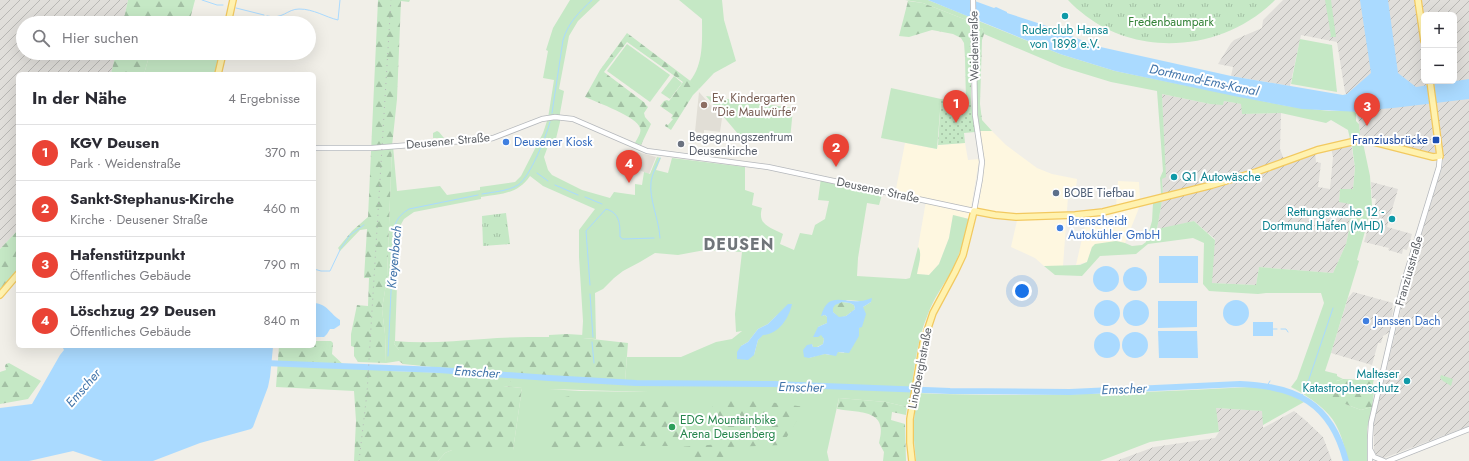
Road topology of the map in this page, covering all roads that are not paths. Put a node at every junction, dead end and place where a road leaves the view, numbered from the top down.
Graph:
1 (233, 0) edge
2 (973, 0) edge
3 (1418, 0) edge
4 (230, 16) edge
5 (1421, 20) edge
6 (221, 60) edge
7 (218, 72) edge
8 (1430, 84) edge
9 (316, 148) edge
10 (1440, 156) junction
11 (974, 211) junction
12 (16, 276) edge
13 (0, 295) edge
14 (1469, 428) edge
15 (1371, 456) edge
16 (912, 461) edge
17 (1384, 461) edge
18 (1388, 461) edge

1 - 4 main road
2 - 11 street, Weidenstraße
3 - 5 main road
6 - 7 main road
8 - 10 main road, Franziusstraße
9 - 11 street, Deusener Straße
10 - 11 main road, Deusener Straße
10 - 15 street, Franziusstraße
11 - 16 main road, Lindberghstraße
12 - 13 main road
14 - 18 street
15 - 17 street

